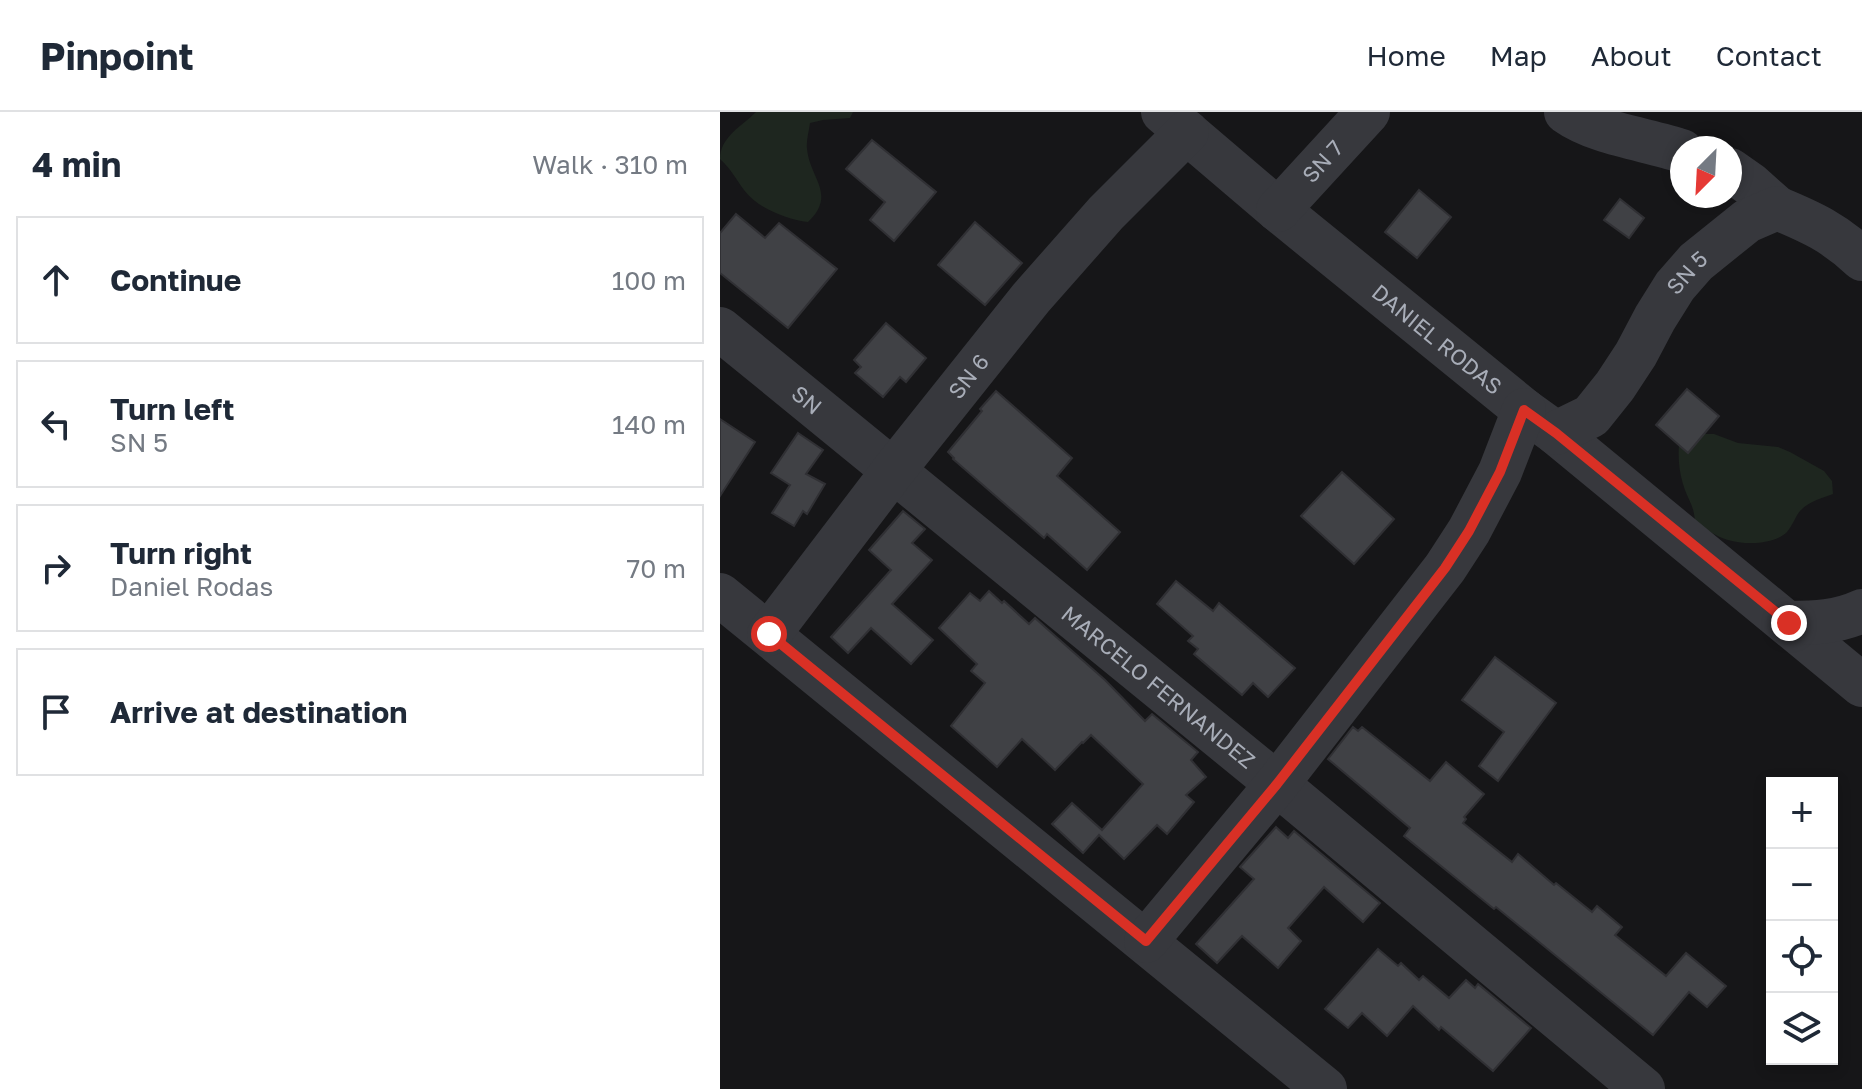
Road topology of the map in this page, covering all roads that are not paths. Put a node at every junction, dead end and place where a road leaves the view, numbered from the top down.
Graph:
1 (1368, 112) edge
2 (1566, 112) edge
3 (1175, 122) edge
4 (1670, 148) edge
5 (1742, 178) edge
6 (1777, 208) junction
7 (1278, 210) junction
8 (1862, 259) edge
9 (720, 329) edge
10 (1540, 421) junction
11 (893, 471) junction
12 (720, 595) edge
13 (1862, 611) edge
14 (1789, 623) junction
15 (769, 634) junction
16 (1862, 685) edge
17 (1277, 784) junction
18 (1146, 941) junction
19 (1325, 1089) edge
20 (1643, 1089) edge

1 - 7 street, SN 7
2 - 4 street
3 - 7 street, DANIEL RODAS
3 - 11 street, SN 6
5 - 6 street
6 - 8 street
6 - 10 street, SN 5
7 - 10 street, DANIEL RODAS
9 - 11 street, SN
10 - 14 street, DANIEL RODAS
10 - 17 street
11 - 15 street, SN 6
11 - 17 street, MARCELO FERNANDEZ
12 - 15 street
13 - 14 street
14 - 16 street, DANIEL RODAS
15 - 18 street
17 - 18 street
17 - 20 street, MARCELO FERNANDEZ
18 - 19 street

